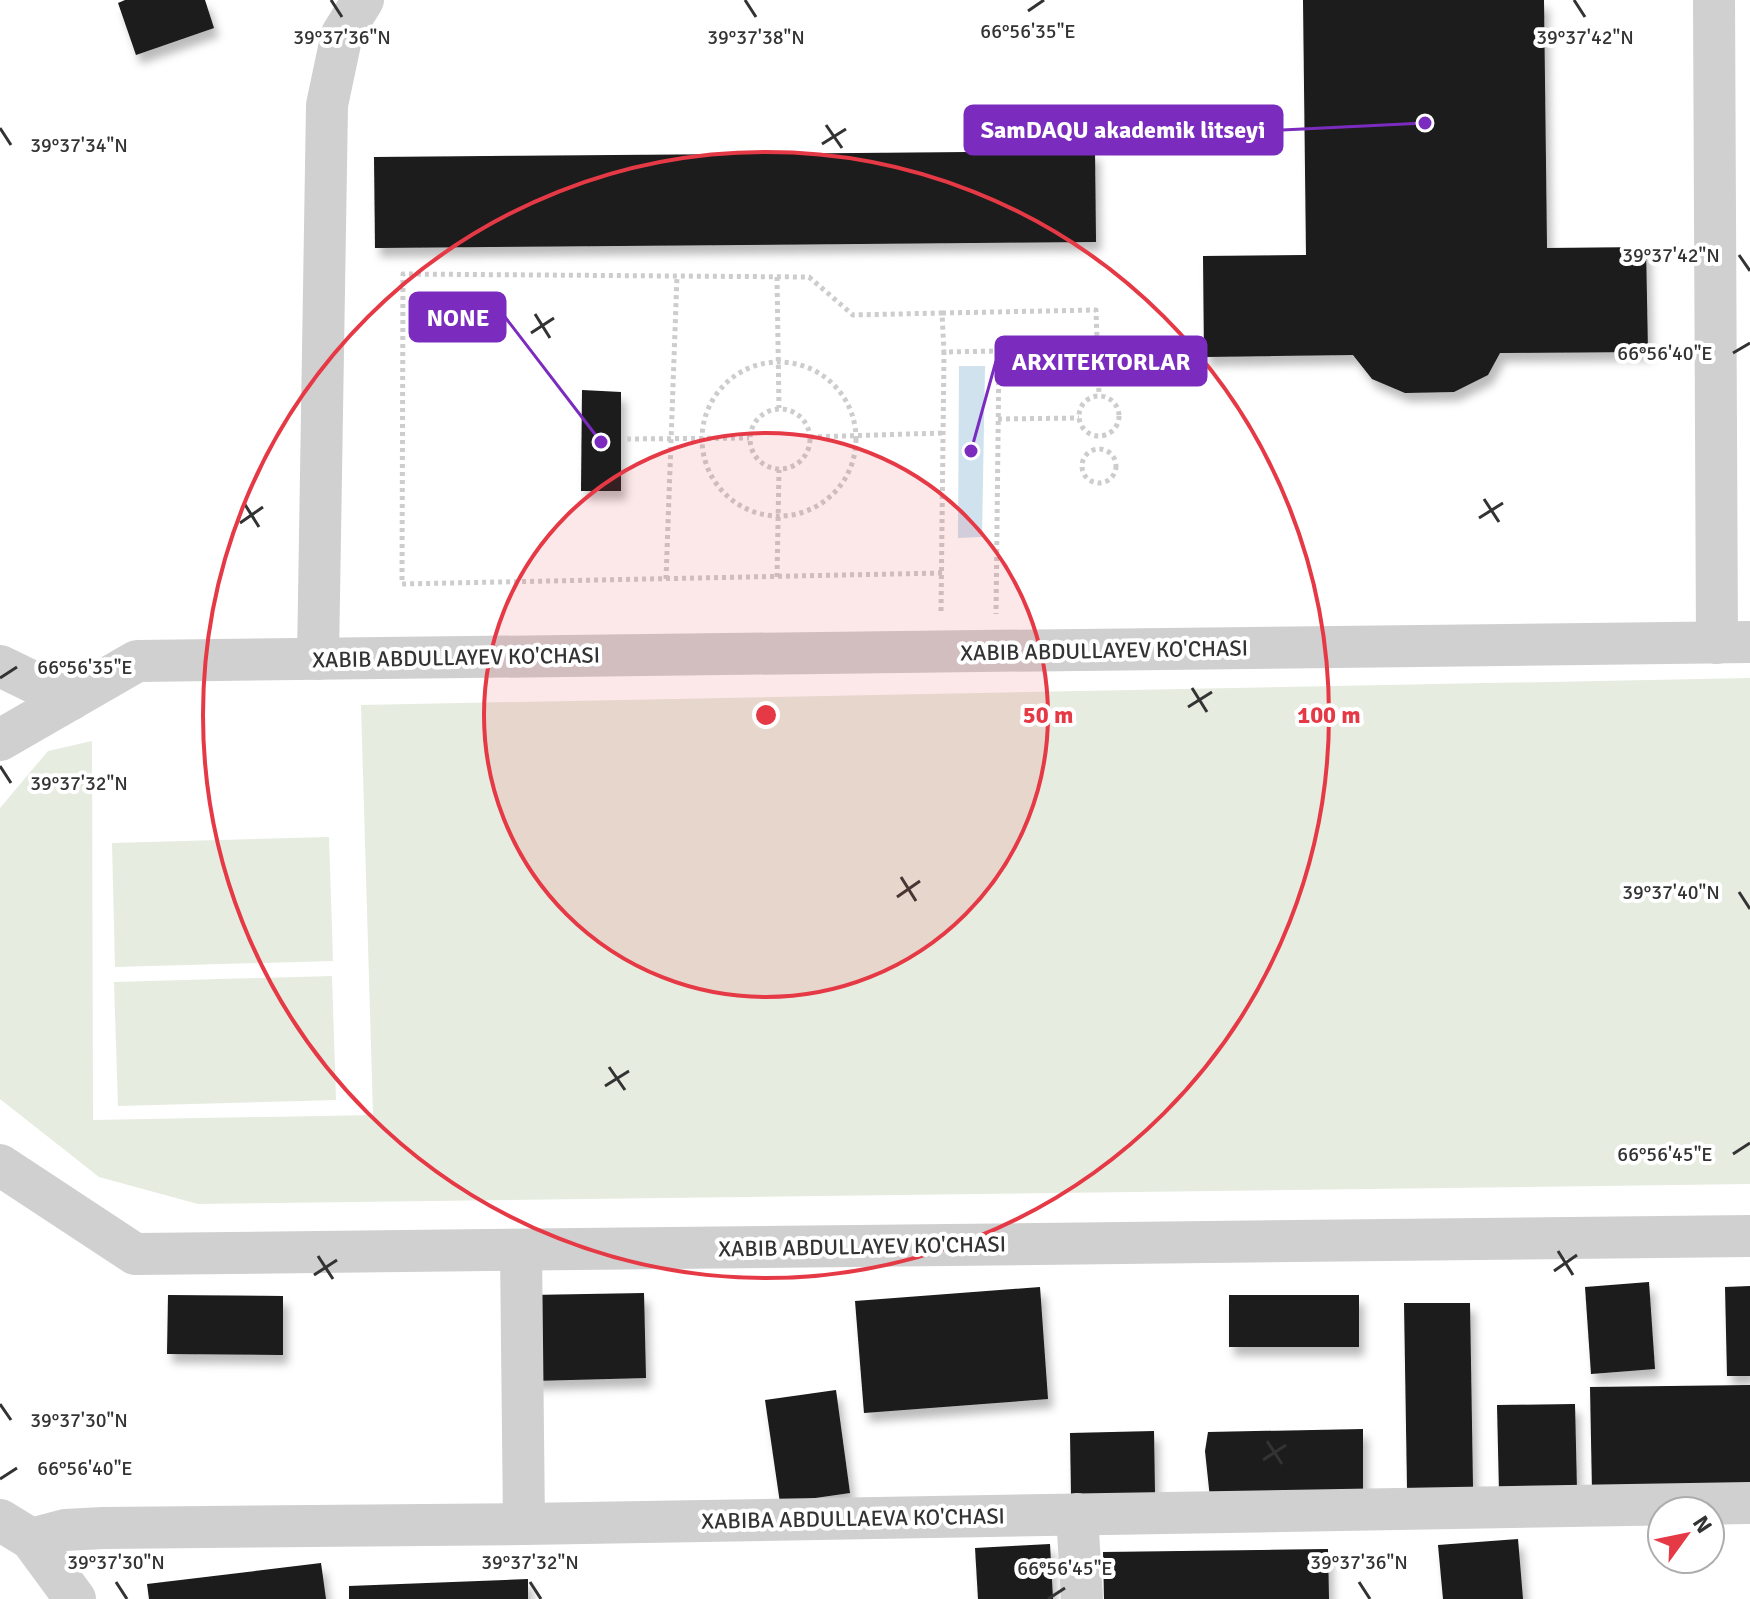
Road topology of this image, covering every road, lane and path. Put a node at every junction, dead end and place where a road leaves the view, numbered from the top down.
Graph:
1 (363, 0) edge
2 (1714, 0) edge
3 (677, 276) junction
4 (777, 277) junction
5 (942, 313) junction
6 (944, 352) junction
7 (780, 362) junction
8 (1099, 395) junction
9 (779, 408) junction
10 (1079, 418) junction
11 (998, 419) junction
12 (943, 433) junction
13 (1096, 436) junction
14 (810, 437) junction
15 (857, 437) junction
16 (749, 438) junction
17 (627, 439) dead end
18 (671, 439) junction
19 (701, 439) junction
20 (1096, 449) junction
21 (779, 469) junction
22 (779, 517) junction
23 (942, 573) junction
24 (777, 577) junction
25 (666, 579) junction
26 (1734, 642) edge
27 (995, 651) junction
28 (941, 652) junction
29 (318, 659) junction
30 (0, 666) edge
31 (70, 700) junction
32 (0, 740) edge
33 (9, 1181) edge
34 (1750, 1236) edge
35 (521, 1250) junction
36 (1750, 1503) edge
37 (1077, 1514) junction
38 (524, 1524) junction
39 (15, 1530) edge
40 (75, 1599) edge
41 (1082, 1599) edge

1 - 29 street
2 - 26 street
3 - 4 path
3 - 18 path
3 - 25 path
4 - 5 path
4 - 7 path
5 - 6 path
5 - 8 path
6 - 11 path
6 - 12 path
7 - 9 path
7 - 15 path
7 - 19 path
8 - 10 path
8 - 13 path
9 - 14 path
9 - 16 path
10 - 11 path
10 - 13 path
11 - 27 path
12 - 15 path
12 - 23 path
13 - 20 path
14 - 15 path
14 - 21 path
15 - 22 path
16 - 19 path
16 - 21 path
17 - 18 path
18 - 19 path
18 - 25 path
19 - 22 path
20 - 20 path
21 - 22 path
22 - 24 path
23 - 24 path
23 - 28 path
24 - 25 path
26 - 27 street, XABIB ABDULLAYEV KO'CHASI
27 - 28 street, XABIB ABDULLAYEV KO'CHASI
28 - 29 street, XABIB ABDULLAYEV KO'CHASI
29 - 31 street, XABIB ABDULLAYEV KO'CHASI
30 - 31 street
31 - 32 street, XABIB ABDULLAYEV KO'CHASI
33 - 35 street, XABIB ABDULLAYEV KO'CHASI
34 - 35 street, XABIB ABDULLAYEV KO'CHASI
35 - 38 street
36 - 37 street, XABIBA ABDULLAEVA KO'CHASI
37 - 38 street, XABIBA ABDULLAEVA KO'CHASI
37 - 41 street
38 - 39 street, XABIBA ABDULLAEVA KO'CHASI
39 - 40 street, XABIBA ABDULLAEVA KO'CHASI

